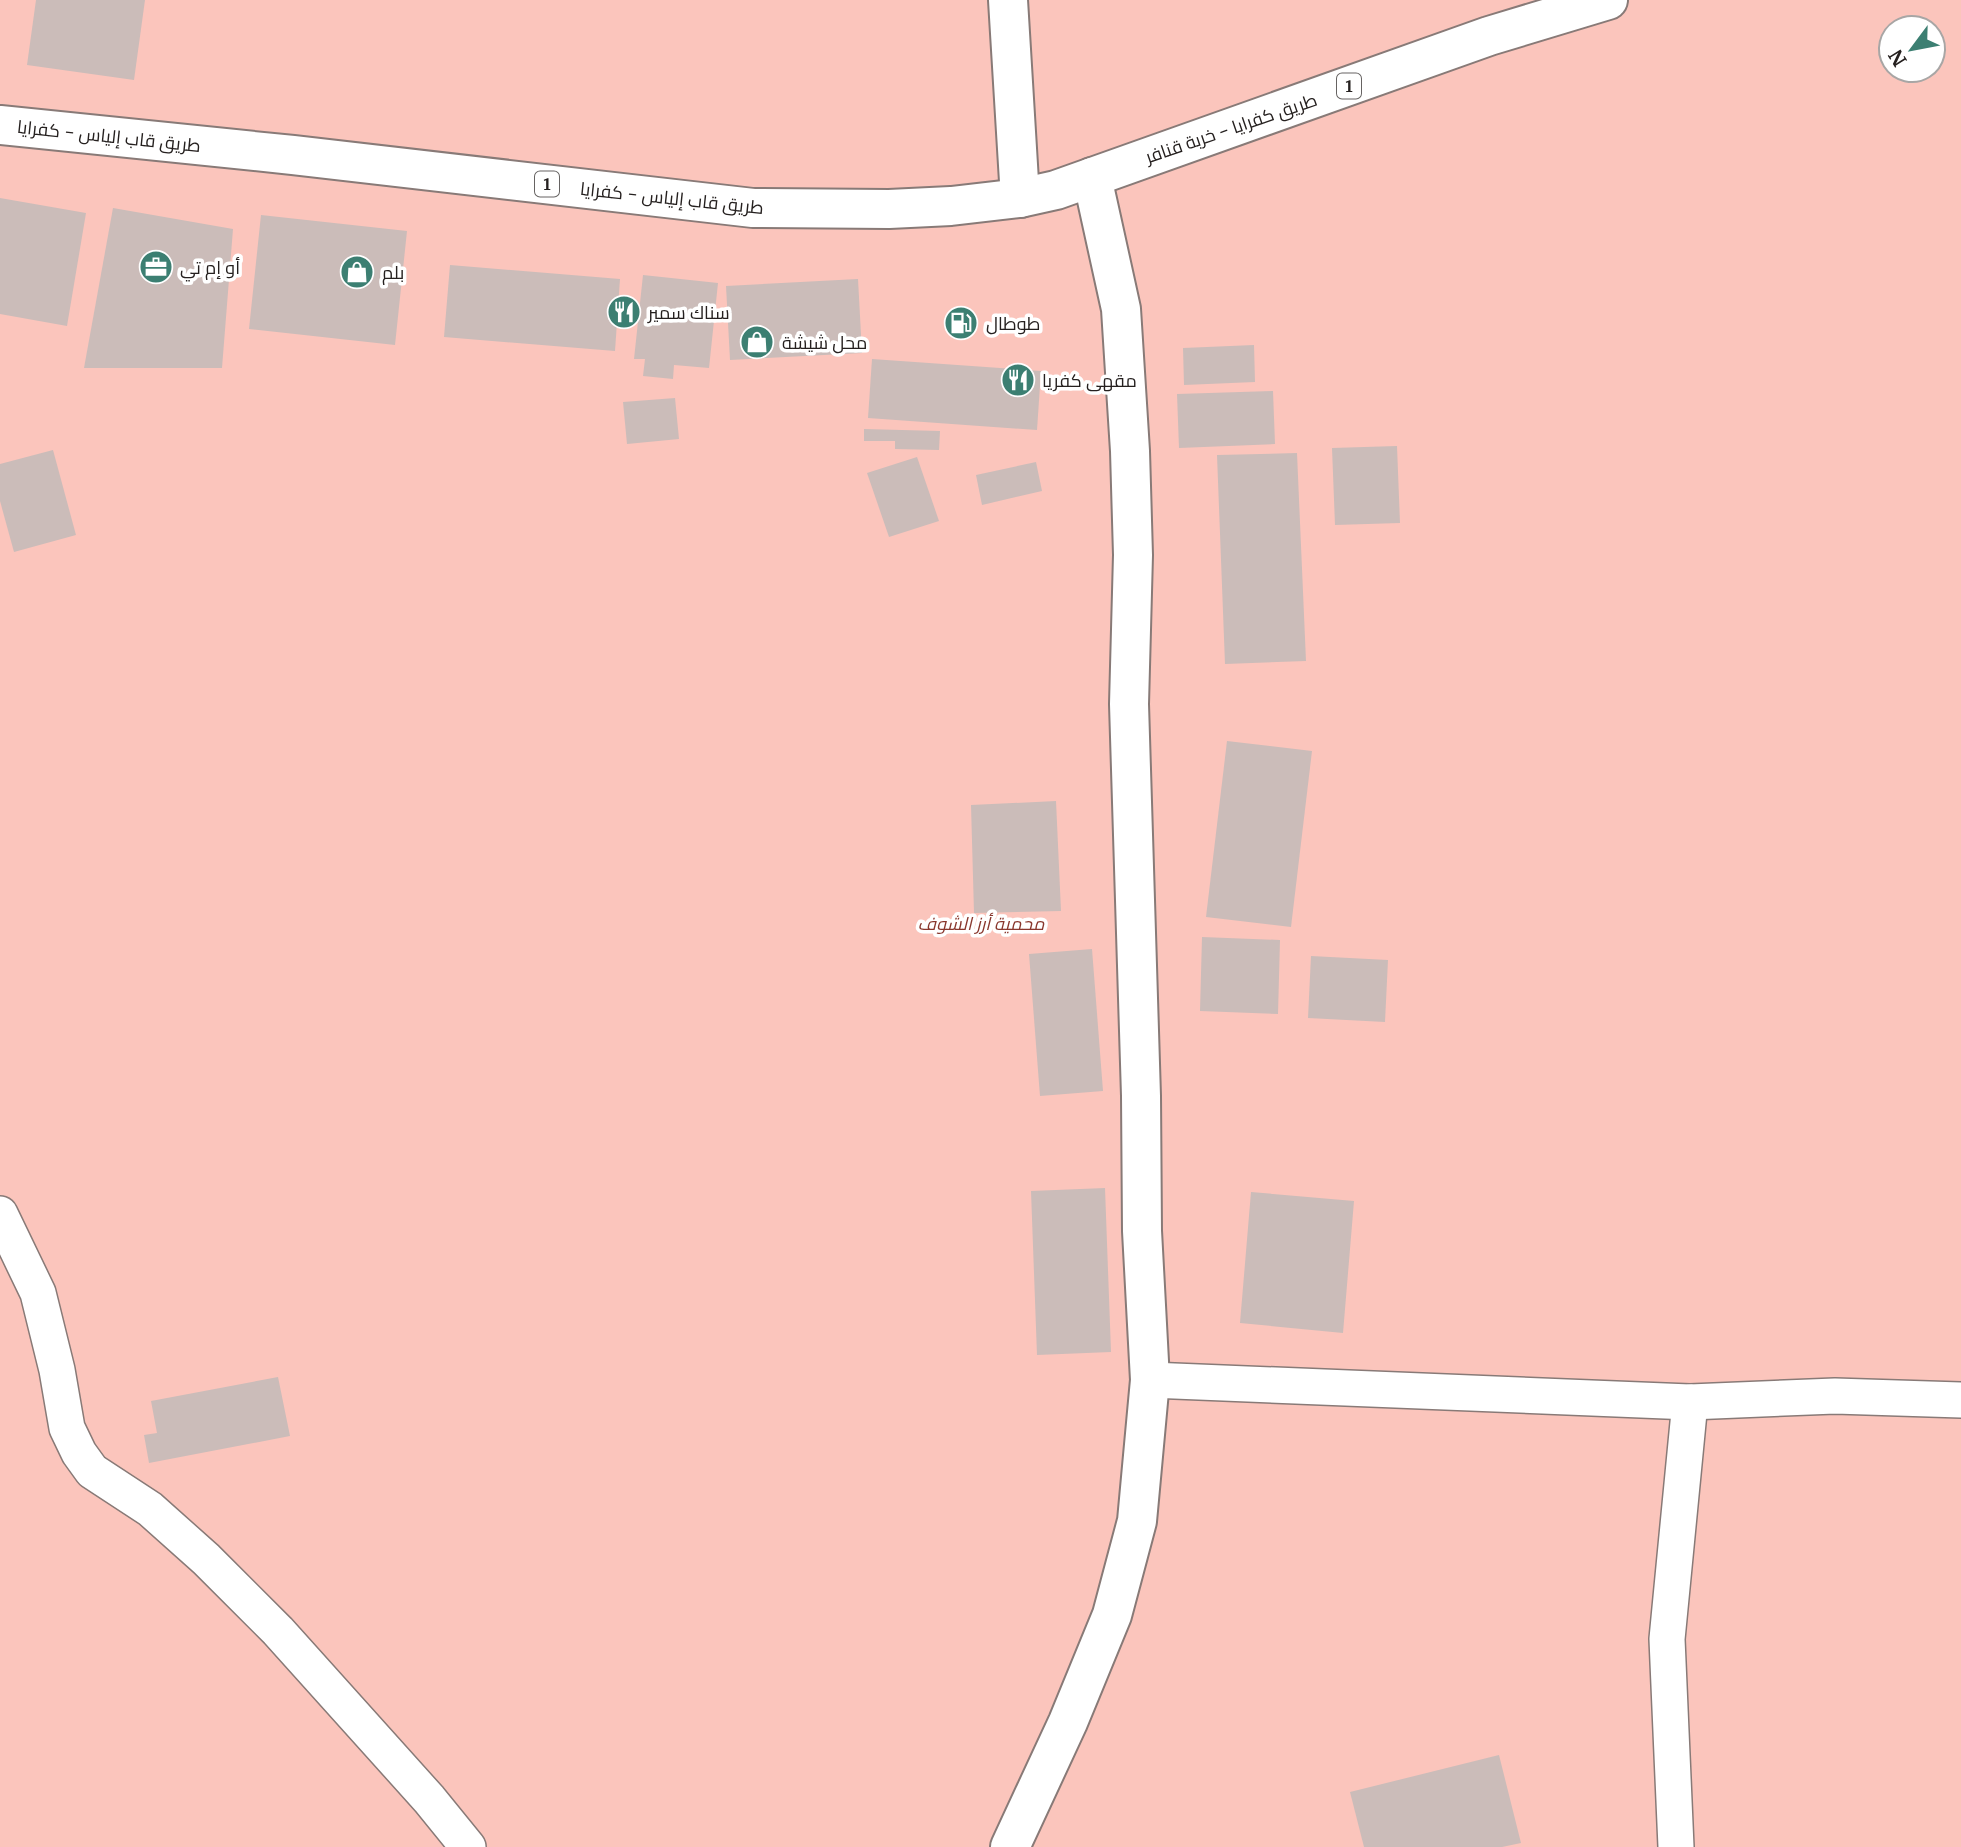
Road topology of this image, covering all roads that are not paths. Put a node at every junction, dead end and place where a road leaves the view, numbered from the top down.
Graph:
1 (1008, 0) edge
2 (1608, 0) edge
3 (0, 125) edge
4 (1092, 177) junction
5 (1020, 198) junction
6 (0, 1214) edge
7 (1150, 1380) junction
8 (1961, 1400) edge
9 (1690, 1402) junction
10 (468, 1847) edge
11 (1010, 1847) edge
12 (1676, 1847) edge

1 - 5 main road
2 - 4 main road, طريق كفرايا - خربة قنافر / 1
3 - 5 main road, طريق قاب إلياس - كفرايا / 1
4 - 5 main road, طريق قاب إلياس - كفرايا / 1
4 - 7 main road
6 - 10 street
7 - 9 street
7 - 11 main road
8 - 9 street
9 - 12 street

